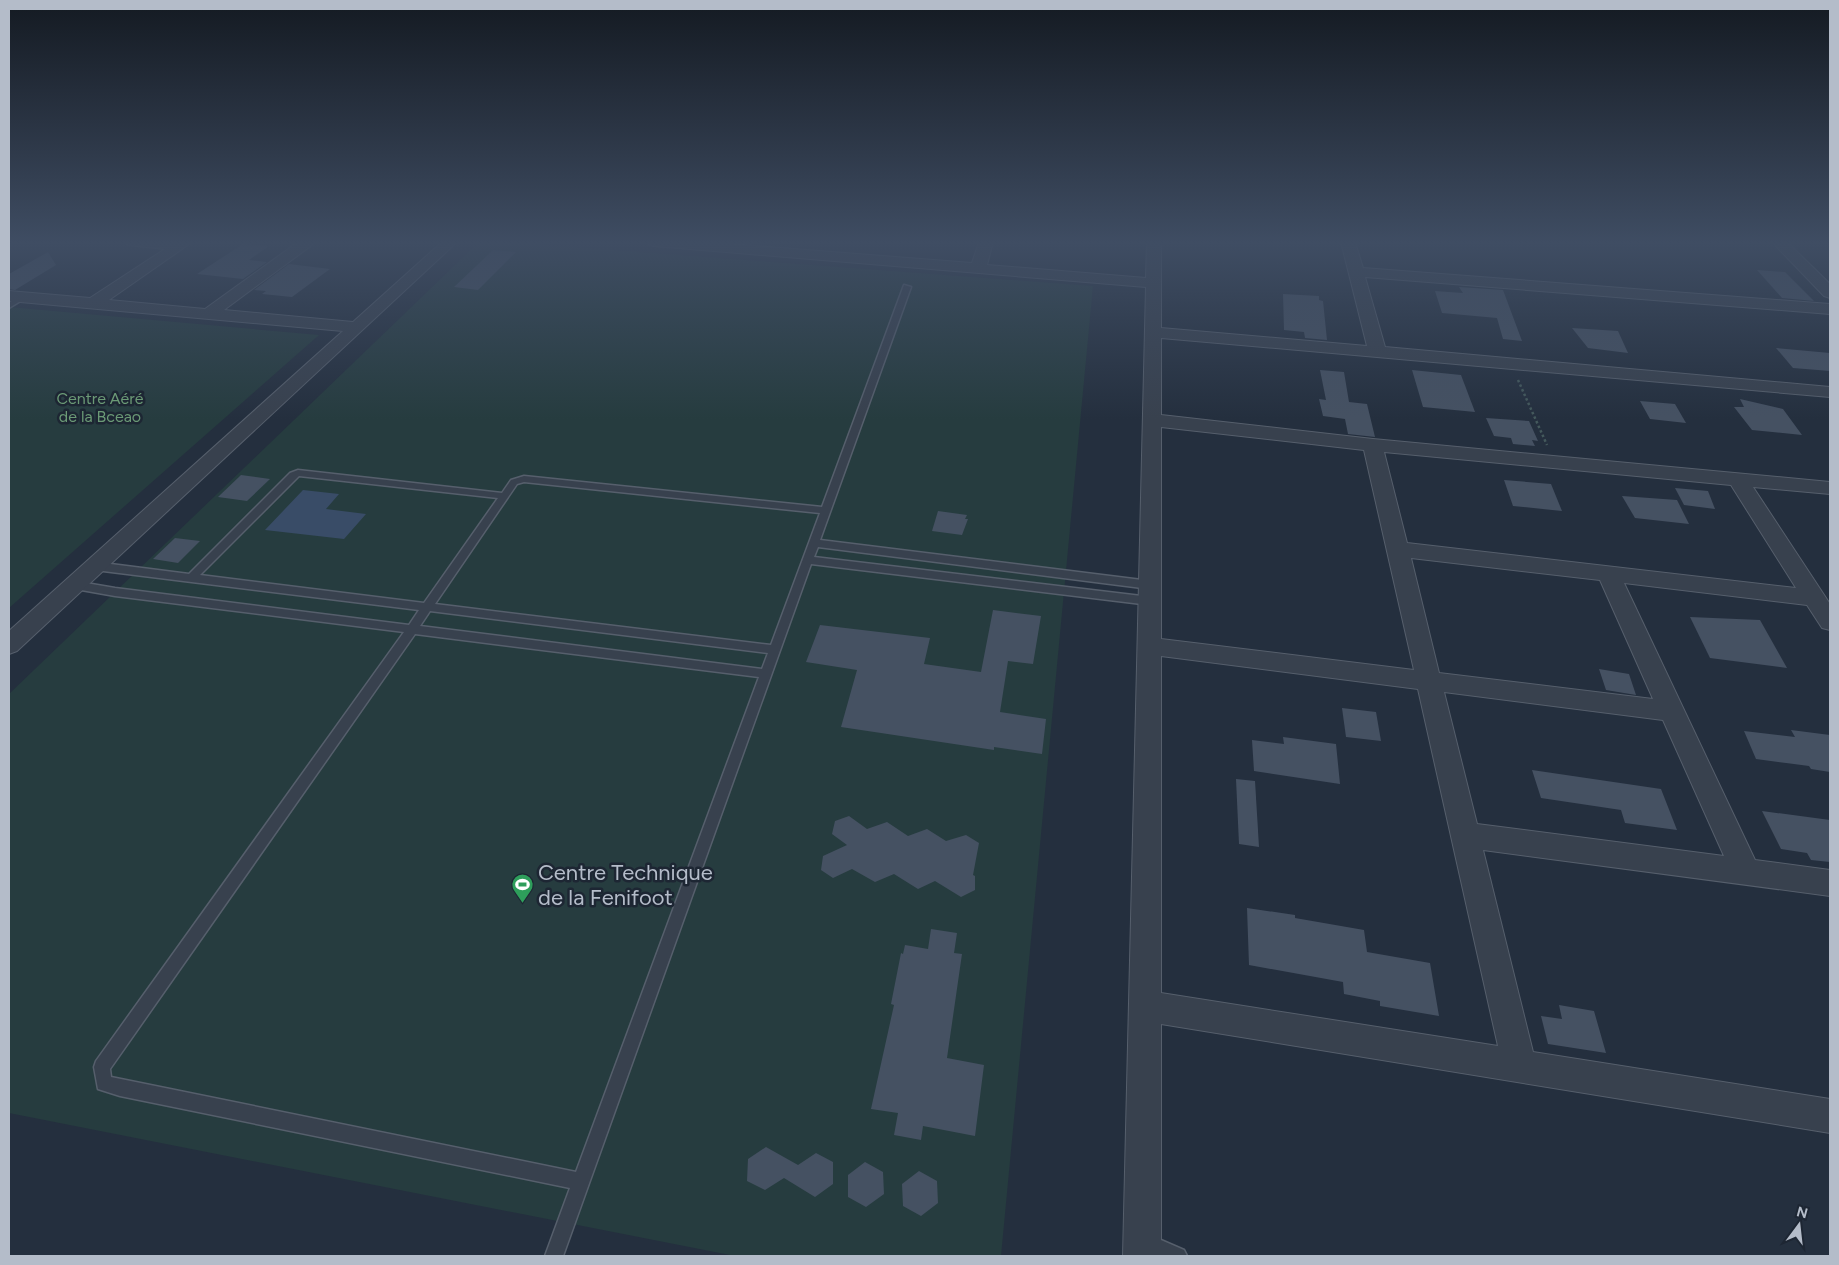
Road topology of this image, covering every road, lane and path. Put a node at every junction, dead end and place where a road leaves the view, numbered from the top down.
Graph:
1 (60, 301) edge
2 (96, 301) edge
3 (226, 301) edge
4 (385, 301) edge
5 (902, 301) edge
6 (1154, 301) edge
7 (1364, 301) edge
8 (1728, 301) edge
9 (92, 304) junction
10 (1830, 309) edge
11 (208, 314) junction
12 (356, 327) junction
13 (1153, 332) junction
14 (1377, 352) junction
15 (1510, 363) junction
16 (1830, 392) edge
17 (1152, 420) junction
18 (1373, 445) junction
19 (1554, 462) junction
20 (1737, 478) junction
21 (1830, 488) edge
22 (505, 496) junction
23 (826, 510) junction
24 (814, 543) junction
25 (1398, 549) junction
26 (808, 560) junction
27 (95, 566) junction
28 (1608, 574) junction
29 (190, 579) junction
30 (74, 585) junction
31 (1150, 593) junction
32 (1815, 598) junction
33 (427, 608) junction
34 (1830, 622) edge
35 (412, 629) junction
36 (9, 645) edge
37 (1150, 646) junction
38 (774, 650) junction
39 (766, 674) junction
40 (1428, 680) junction
41 (1672, 711) junction
42 (1465, 835) junction
43 (1746, 872) junction
44 (1830, 883) edge
45 (1145, 1006) junction
46 (1520, 1067) junction
47 (1830, 1116) edge
48 (581, 1182) junction
49 (1143, 1249) edge
50 (554, 1256) edge
51 (1178, 1256) edge

1 - 9 street
2 - 9 street
3 - 11 street
4 - 12 street
5 - 23 lane
6 - 13 street
7 - 14 street
8 - 10 street
9 - 11 street
11 - 12 street
12 - 27 street
13 - 14 street
13 - 17 street
14 - 15 street
15 - 16 street
15 - 19 path
17 - 18 street
17 - 31 street
18 - 19 street
18 - 25 street
19 - 20 street
20 - 21 street
20 - 32 street
22 - 23 lane
22 - 29 lane
22 - 33 lane
23 - 24 lane
24 - 26 lane
24 - 31 lane
25 - 28 street
25 - 40 street
26 - 31 lane
26 - 38 lane
27 - 29 lane
27 - 30 street
28 - 32 street
28 - 41 street
29 - 33 lane
30 - 35 lane
30 - 36 street
31 - 37 street
32 - 34 street
33 - 35 lane
33 - 38 lane
35 - 39 lane
35 - 48 lane
37 - 40 street
37 - 45 street
38 - 39 lane
39 - 48 lane
40 - 41 street
40 - 42 street
41 - 43 street
42 - 43 street
42 - 46 street
43 - 44 street
45 - 46 street
45 - 49 street
46 - 47 street
48 - 50 lane
49 - 51 lane

